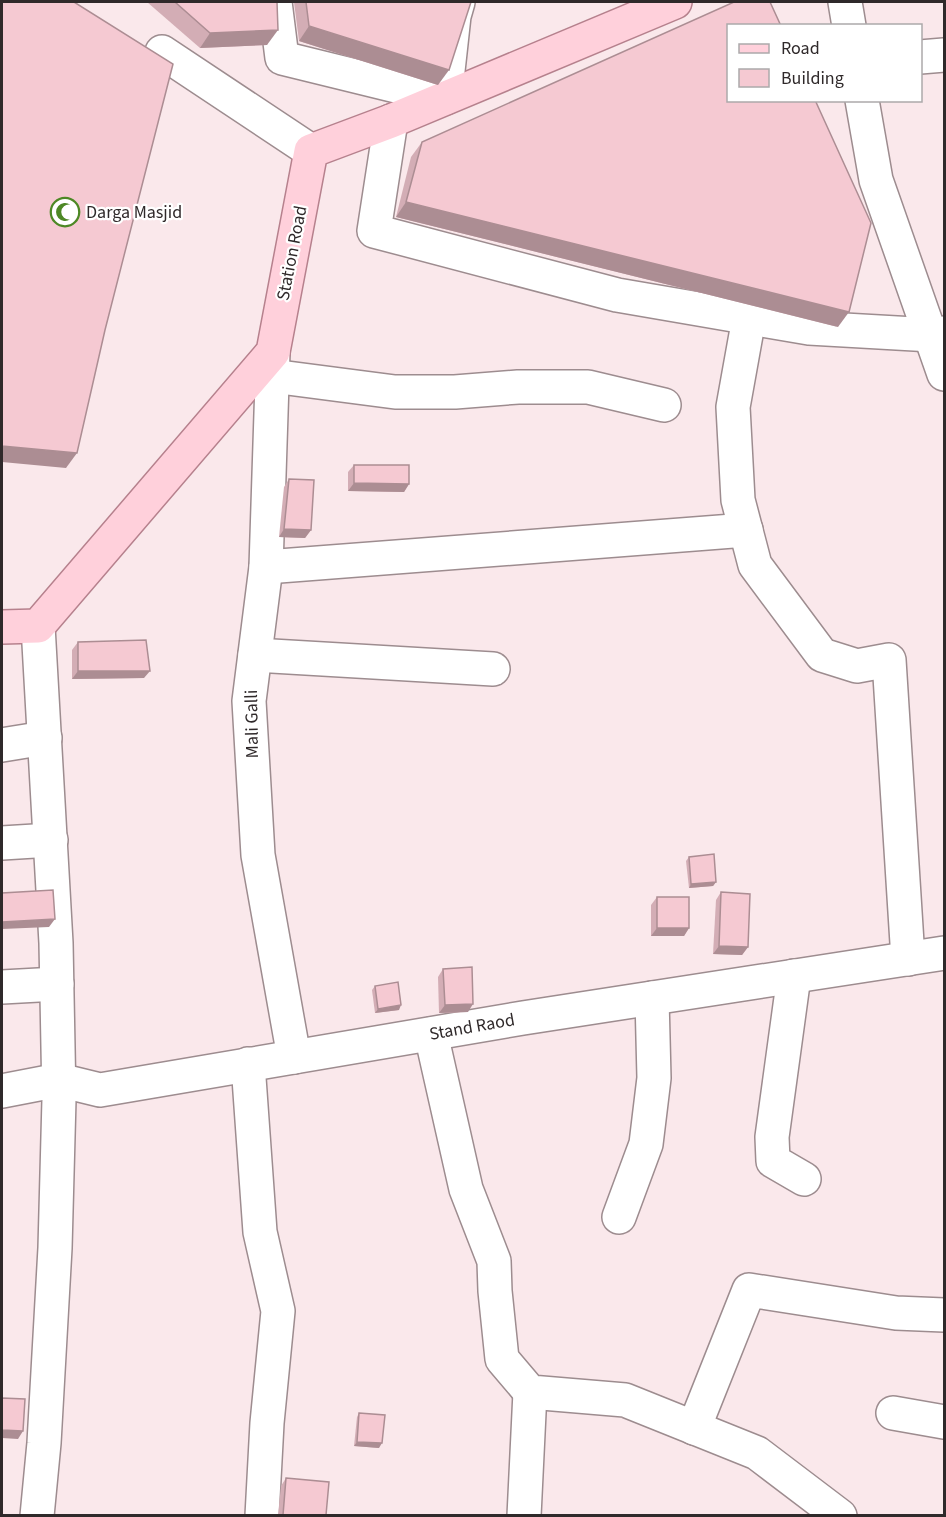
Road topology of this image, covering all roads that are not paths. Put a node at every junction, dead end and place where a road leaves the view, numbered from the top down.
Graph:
1 (275, 2) edge
2 (458, 2) edge
3 (675, 2) edge
4 (845, 2) edge
5 (849, 24) edge
6 (162, 52) dead end
7 (945, 55) edge
8 (922, 57) edge
9 (445, 98) junction
10 (862, 102) edge
11 (391, 121) junction
12 (311, 151) junction
13 (749, 318) junction
14 (938, 334) edge
15 (273, 364) junction
16 (945, 374) edge
17 (664, 405) dead end
18 (746, 530) junction
19 (266, 567) junction
20 (38, 626) junction
21 (2, 627) edge
22 (255, 655) junction
23 (493, 669) dead end
24 (45, 738) junction
25 (2, 745) edge
26 (51, 840) junction
27 (2, 843) edge
28 (945, 953) edge
29 (908, 959) junction
30 (794, 976) junction
31 (57, 984) junction
32 (2, 987) edge
33 (652, 998) junction
34 (431, 1034) junction
35 (294, 1057) junction
36 (248, 1064) junction
37 (59, 1080) junction
38 (2, 1091) edge
39 (804, 1179) dead end
40 (620, 1217) dead end
41 (945, 1315) edge
42 (530, 1392) junction
43 (893, 1413) dead end
44 (945, 1422) edge
45 (694, 1428) junction
46 (37, 1515) edge
47 (262, 1515) edge
48 (524, 1515) edge
49 (840, 1515) edge

1 - 9 street
2 - 9 street
3 - 9 main road
4 - 5 street
6 - 12 street
7 - 8 street
9 - 11 main road
10 - 14 street
11 - 12 main road
11 - 13 street
12 - 15 main road, Station Road
13 - 14 street
13 - 18 street
14 - 16 street
15 - 17 street
15 - 19 street, Mali Galli
15 - 20 main road, Station Road
18 - 19 street
18 - 29 street
19 - 22 street, Mali Galli
20 - 21 main road
20 - 24 street
22 - 23 street
22 - 35 street, Mali Galli
24 - 25 street
24 - 26 street
26 - 27 street
26 - 31 street
28 - 29 street, Stand Raod
29 - 30 street, Stand Raod
30 - 33 street, Stand Raod
30 - 39 street
31 - 32 street
31 - 37 street
33 - 34 street, Stand Raod
33 - 40 street
34 - 35 street, Stand Raod
34 - 42 street
35 - 36 street, Stand Raod
36 - 37 street, Stand Raod
36 - 47 street
37 - 38 street, Stand Raod
37 - 46 street
41 - 45 street
42 - 45 street
42 - 48 street
43 - 44 street
45 - 49 street

